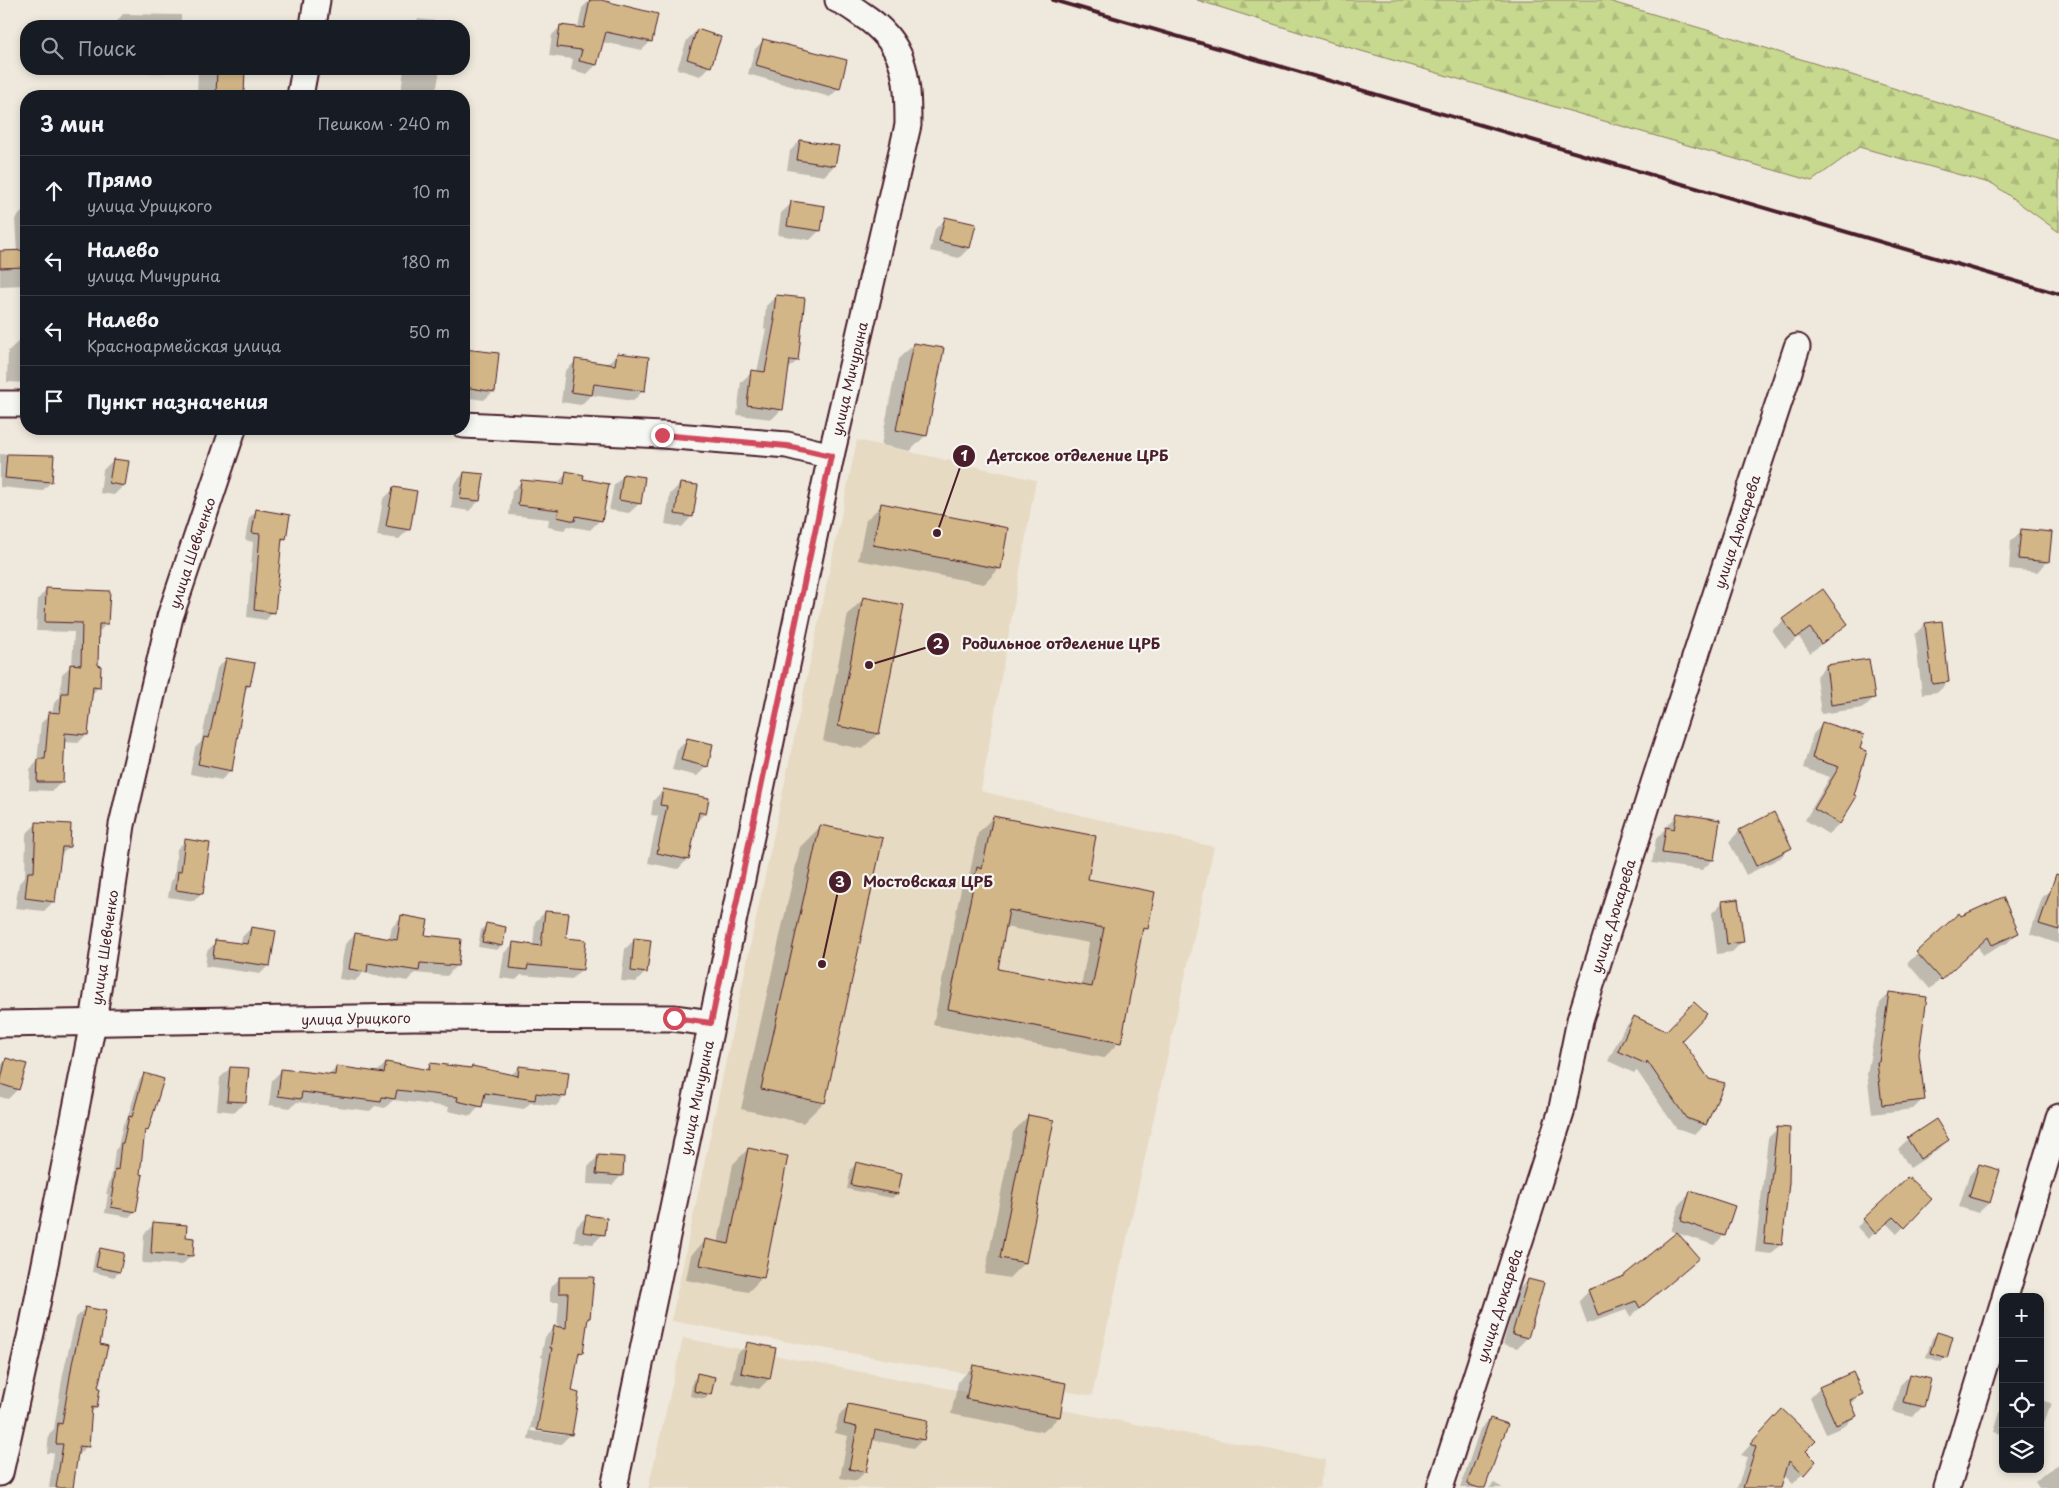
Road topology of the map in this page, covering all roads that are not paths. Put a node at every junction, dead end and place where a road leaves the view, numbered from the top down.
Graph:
1 (318, 0) edge
2 (839, 0) edge
3 (314, 20) edge
4 (304, 75) edge
5 (301, 90) edge
6 (1797, 347) dead end
7 (0, 404) edge
8 (20, 404) edge
9 (470, 424) edge
10 (231, 435) edge
11 (831, 456) junction
12 (93, 1023) junction
13 (711, 1023) junction
14 (0, 1024) edge
15 (2059, 1117) edge
16 (2006, 1293) edge
17 (1999, 1317) edge
18 (0, 1473) edge
19 (614, 1488) edge
20 (1440, 1488) edge
21 (1947, 1488) edge

1 - 3 street
2 - 11 street, улица Мичурина
4 - 5 street
6 - 20 street, улица Дюкарева
7 - 8 street
9 - 11 street
10 - 12 street, улица Шевченко
11 - 13 street, улица Мичурина
12 - 13 street, улица Урицкого
12 - 14 street, улица Урицкого
12 - 18 street, улица Шевченко
13 - 19 street, улица Мичурина
15 - 16 street
17 - 21 street

